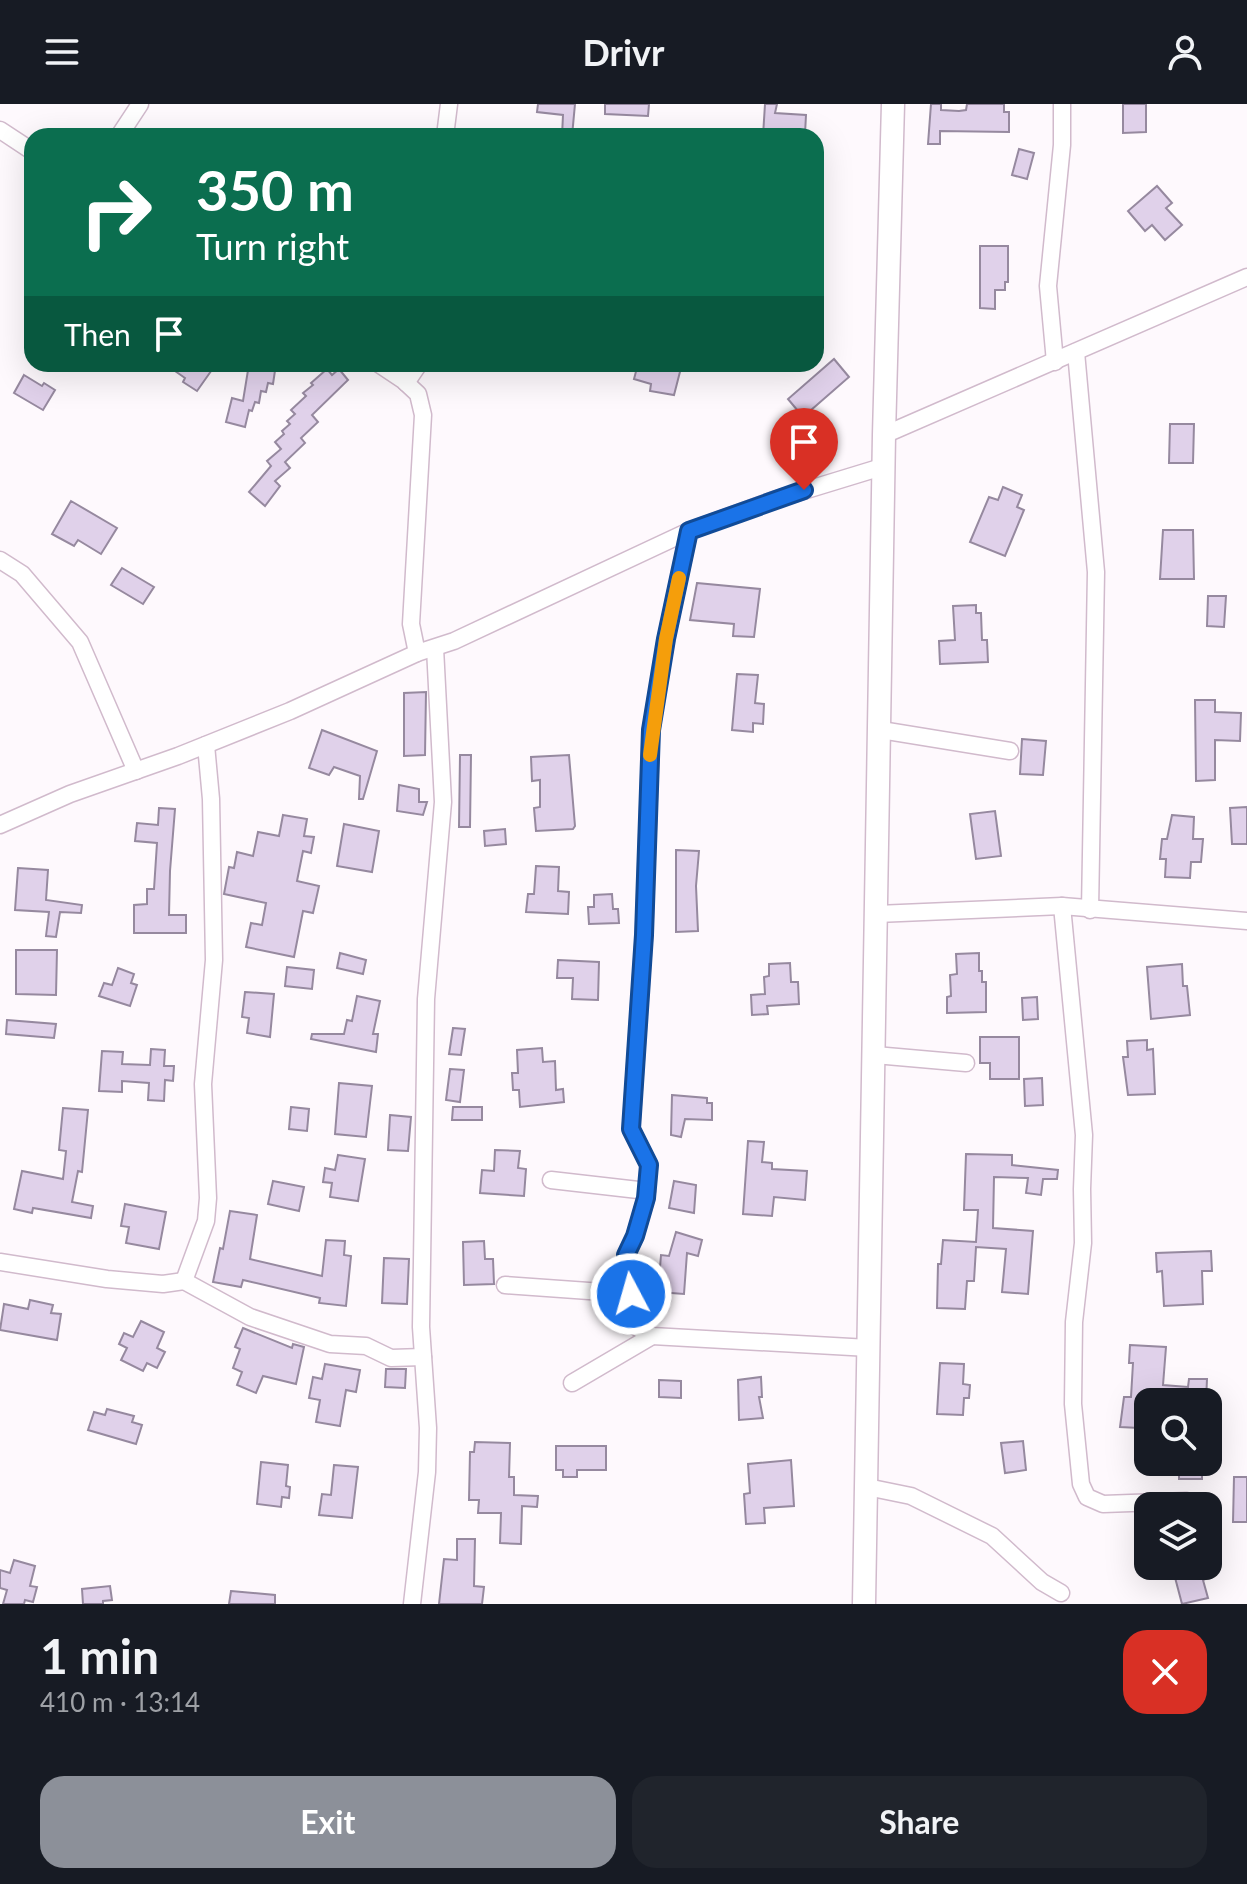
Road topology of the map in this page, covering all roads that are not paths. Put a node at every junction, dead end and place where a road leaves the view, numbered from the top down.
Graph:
1 (140, 104) edge
2 (449, 104) edge
3 (893, 104) edge
4 (1062, 104) edge
5 (124, 128) edge
6 (446, 128) edge
7 (0, 130) edge
8 (24, 146) edge
9 (1247, 277) edge
10 (1076, 352) junction
11 (1055, 362) junction
12 (390, 372) edge
13 (414, 372) edge
14 (406, 383) junction
15 (884, 435) junction
16 (885, 466) junction
17 (689, 531) junction
18 (0, 560) edge
19 (435, 648) junction
20 (417, 653) junction
21 (881, 730) junction
22 (206, 745) junction
23 (1010, 751) dead end
24 (136, 771) junction
25 (0, 825) edge
26 (1062, 906) junction
27 (1090, 910) junction
28 (877, 914) junction
29 (1247, 921) edge
30 (875, 1055) junction
31 (966, 1063) dead end
32 (551, 1180) dead end
33 (647, 1191) junction
34 (0, 1262) edge
35 (184, 1281) junction
36 (505, 1285) dead end
37 (631, 1294) junction
38 (652, 1336) junction
39 (869, 1348) junction
40 (423, 1357) junction
41 (572, 1383) dead end
42 (867, 1487) junction
43 (1134, 1503) edge
44 (1061, 1593) dead end
45 (412, 1604) edge
46 (864, 1604) edge

1 - 5 street
2 - 6 street
3 - 15 street
4 - 11 street
7 - 8 street
9 - 10 street
10 - 11 street
10 - 27 street
11 - 15 street
12 - 14 street
13 - 14 street
14 - 20 street
15 - 16 street
16 - 17 street
16 - 21 street
17 - 19 street
17 - 33 street
18 - 24 street
19 - 20 street
19 - 40 street
20 - 22 street
21 - 23 street
21 - 28 street
22 - 24 street
22 - 35 street
24 - 25 street
26 - 27 street
26 - 28 street
26 - 43 street
27 - 29 street
28 - 30 street
30 - 31 street
30 - 39 street
32 - 33 street
33 - 37 street
34 - 35 street
35 - 40 street
36 - 37 street
37 - 38 street
38 - 39 street
38 - 41 street
39 - 42 street
40 - 45 street
42 - 44 street
42 - 46 street

